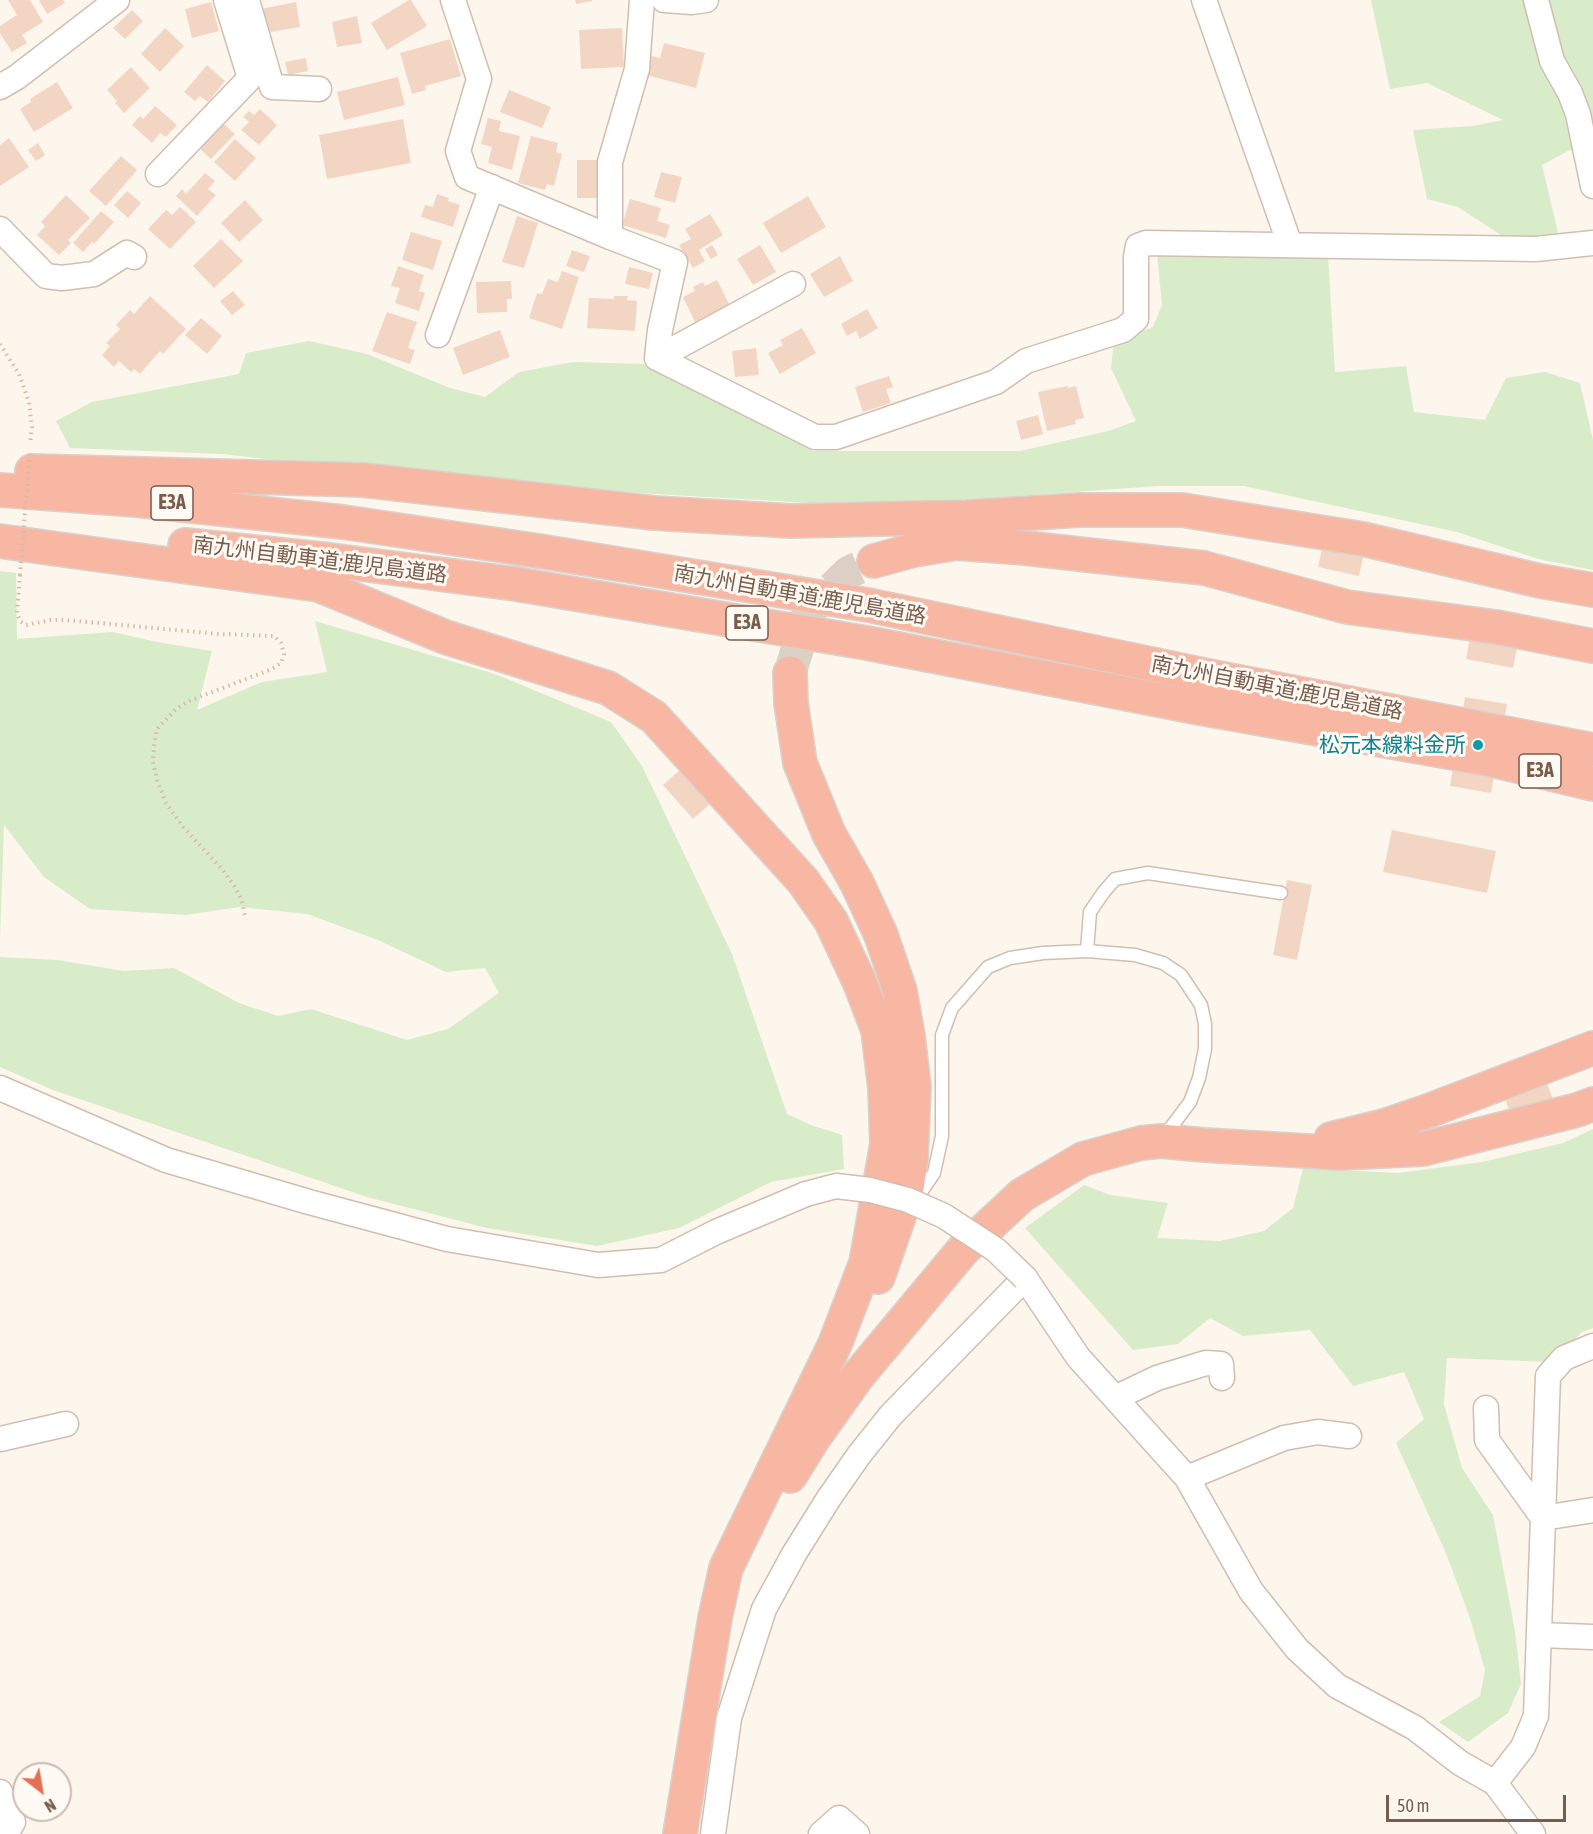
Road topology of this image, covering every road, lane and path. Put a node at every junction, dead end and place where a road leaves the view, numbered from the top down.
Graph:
1 (117, 0) edge
2 (226, 0) edge
3 (248, 0) edge
4 (453, 0) edge
5 (642, 0) edge
6 (664, 0) edge
7 (706, 0) edge
8 (1204, 0) edge
9 (1536, 0) edge
10 (0, 87) edge
11 (319, 89) dead end
12 (158, 174) dead end
13 (1593, 186) edge
14 (492, 187) junction
15 (0, 229) edge
16 (610, 237) junction
17 (1593, 243) edge
18 (1290, 245) junction
19 (134, 257) dead end
20 (794, 284) dead end
21 (438, 335) dead end
22 (0, 344) edge
23 (657, 358) junction
24 (0, 470) edge
25 (0, 490) edge
26 (0, 532) edge
27 (0, 541) edge
28 (874, 561) tunnel mouth
29 (1593, 590) edge
30 (1593, 646) edge
31 (790, 673) tunnel mouth
32 (1593, 750) edge
33 (1593, 784) edge
34 (1281, 892) dead end
35 (245, 916) dead end
36 (1087, 951) junction
37 (1593, 1048) edge
38 (0, 1088) edge
39 (1593, 1104) edge
40 (1161, 1141) junction
41 (1204, 1145) junction
42 (897, 1226) junction
43 (1025, 1278) junction
44 (1593, 1346) edge
45 (1222, 1378) dead end
46 (1115, 1398) junction
47 (1486, 1408) dead end
48 (66, 1424) dead end
49 (1349, 1436) dead end
50 (0, 1439) edge
51 (787, 1440) junction
52 (1187, 1478) junction
53 (1593, 1510) edge
54 (1543, 1518) junction
55 (715, 1618) junction
56 (1539, 1635) junction
57 (1593, 1637) edge
58 (1496, 1783) junction
59 (0, 1792) edge
60 (6, 1834) edge
61 (680, 1834) edge
62 (713, 1834) edge
63 (821, 1834) edge
64 (857, 1834) edge
65 (1533, 1834) edge

1 - 10 street
2 - 12 street
3 - 11 street
4 - 14 street
5 - 16 street
6 - 7 street
8 - 18 street
9 - 13 street
14 - 16 street
14 - 21 street
15 - 19 street
16 - 23 street
17 - 18 street
18 - 23 street
20 - 23 street
22 - 35 path, bridge
24 - 29 highway
25 - 32 highway, 南九州自動車道;鹿児島道路 / E3A
26 - 33 highway, 南九州自動車道;鹿児島道路 / E3A
27 - 51 highway
28 - 30 highway
31 - 42 highway
34 - 36 lane
36 - 40 lane
36 - 42 lane
37 - 41 highway
38 - 43 street, bridge
39 - 41 highway
40 - 41 highway
40 - 55 highway
42 - 51 highway
43 - 46 street
43 - 62 street
44 - 54 street
45 - 46 street
46 - 52 street
47 - 54 street
48 - 50 street
49 - 52 street
51 - 55 highway
52 - 58 street
53 - 54 street
54 - 56 street
55 - 61 highway
56 - 57 street
56 - 58 street
58 - 65 street
59 - 60 street
63 - 64 street

